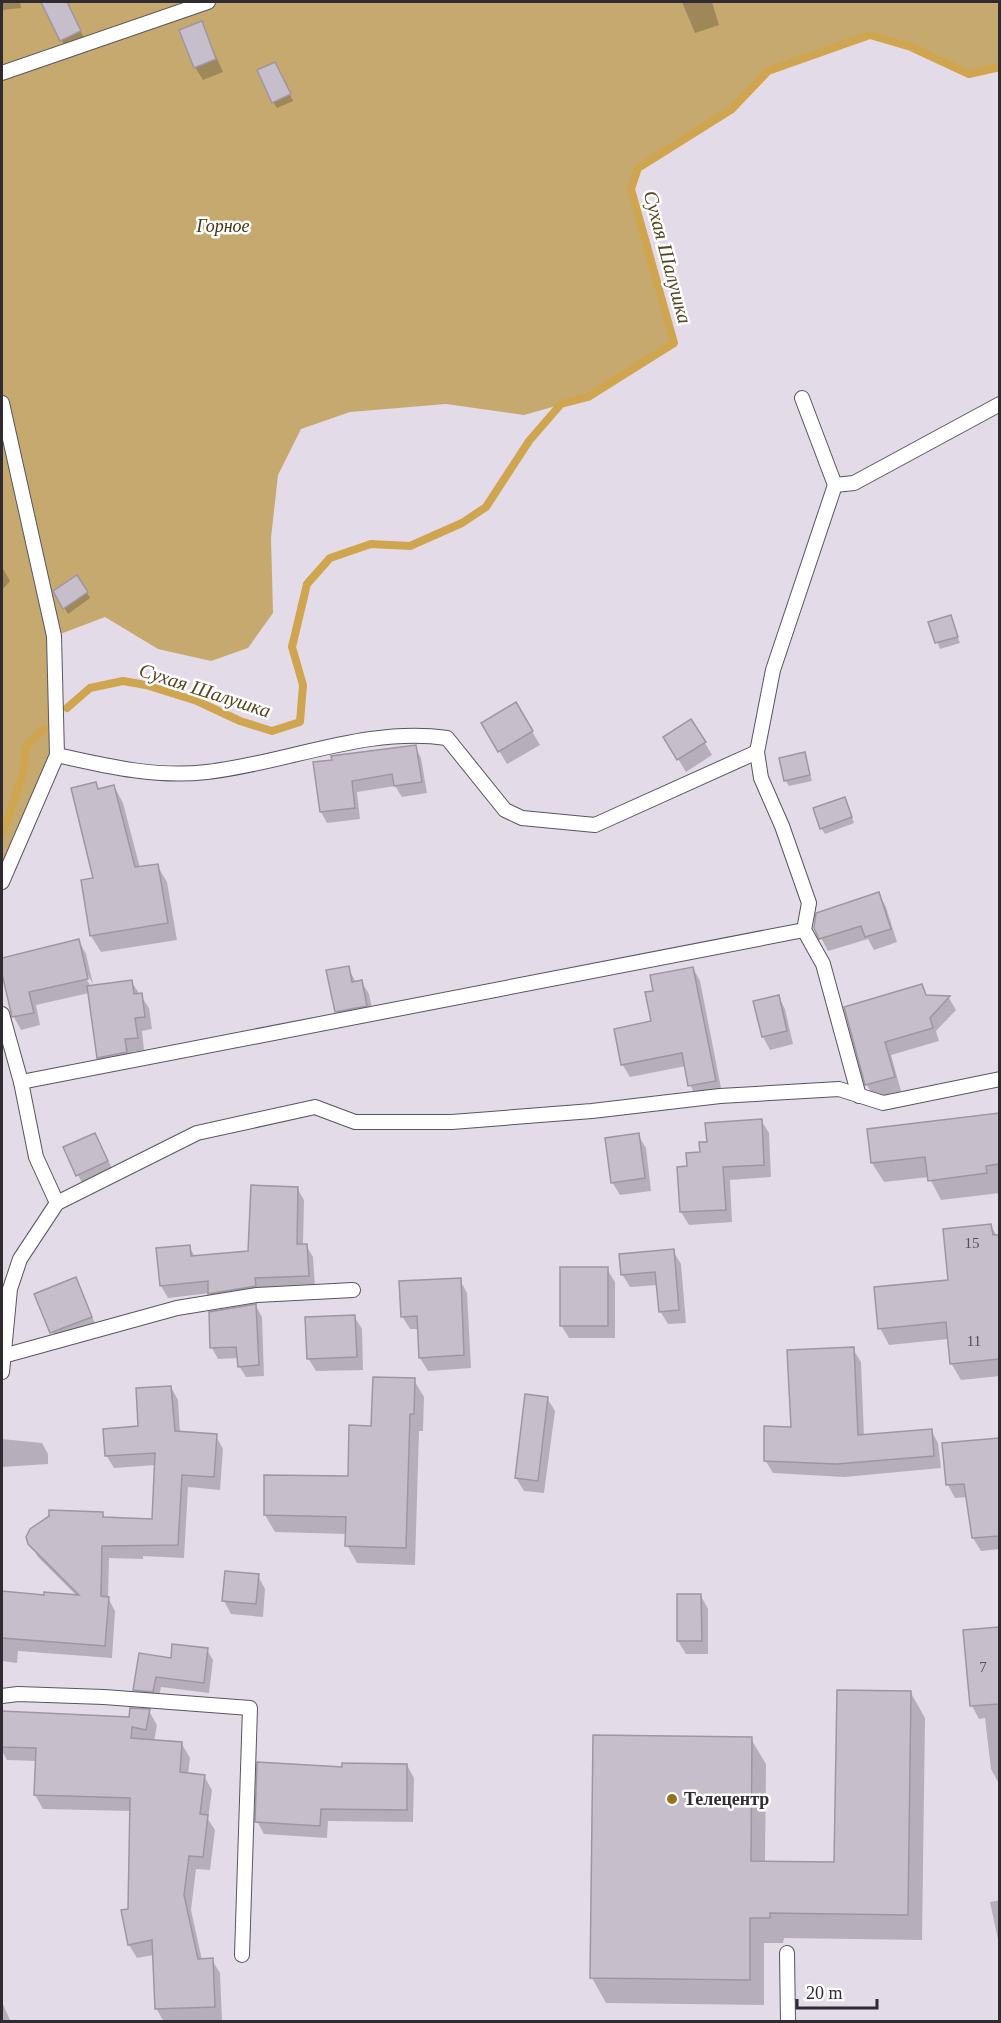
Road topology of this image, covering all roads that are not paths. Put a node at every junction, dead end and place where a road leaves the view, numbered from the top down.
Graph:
1 (208, 2) edge
2 (2, 74) edge
3 (802, 398) dead end
4 (2, 403) edge
5 (999, 404) edge
6 (835, 485) junction
7 (757, 752) junction
8 (57, 755) junction
9 (2, 882) edge
10 (804, 930) junction
11 (2, 1014) edge
12 (999, 1079) edge
13 (21, 1082) junction
14 (859, 1095) junction
15 (57, 1203) junction
16 (353, 1290) dead end
17 (3, 1356) junction
18 (2, 1372) edge
19 (2, 1696) edge
20 (787, 1953) dead end
21 (242, 1955) dead end
22 (788, 2022) edge

1 - 2 lane
3 - 6 lane
4 - 8 lane
5 - 6 lane
6 - 7 lane
7 - 8 lane
7 - 10 lane
8 - 9 lane
10 - 13 lane
10 - 14 lane
11 - 13 lane
12 - 14 lane
13 - 15 lane
14 - 15 lane
15 - 17 lane
16 - 17 lane
17 - 18 lane
19 - 21 lane
20 - 22 lane

